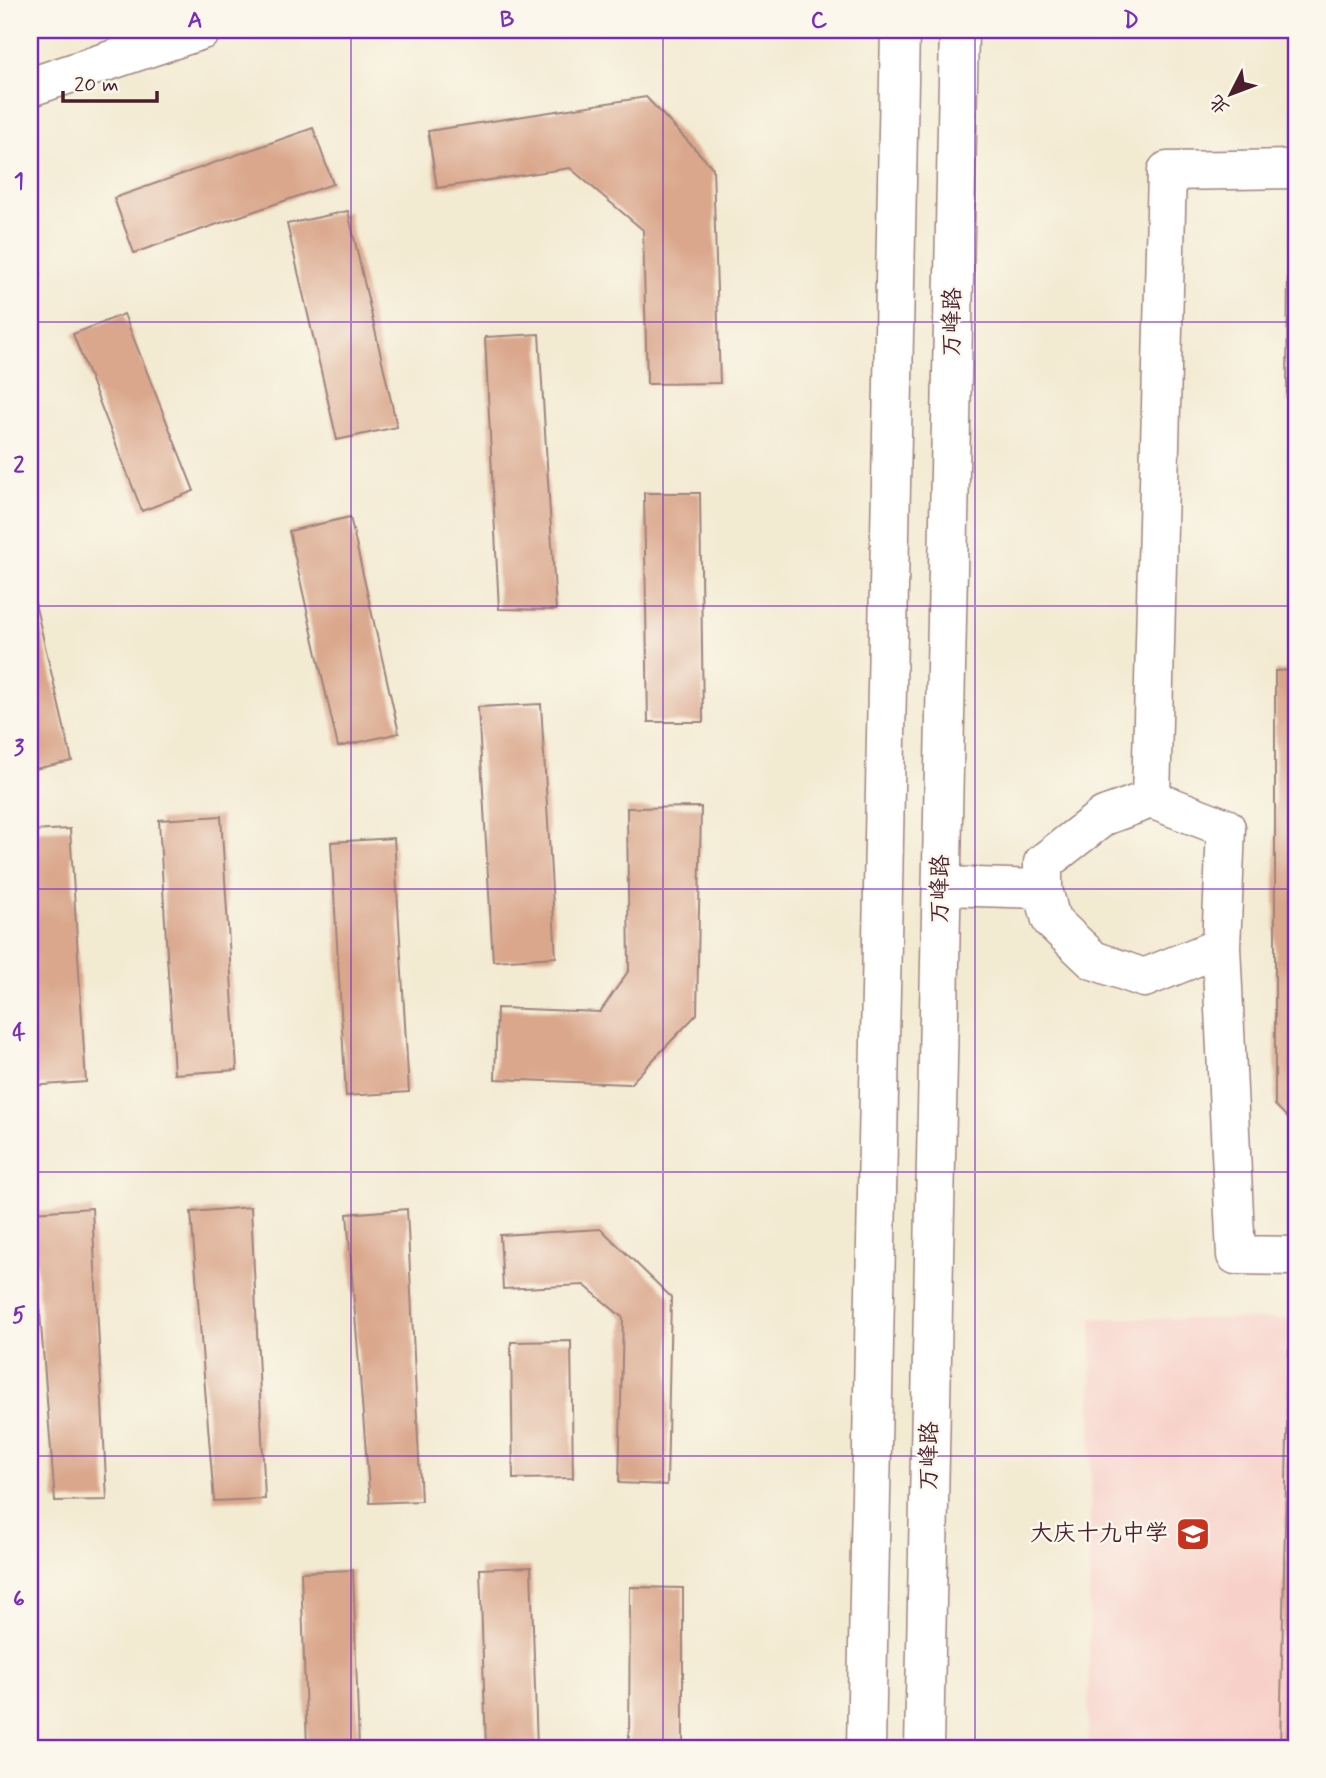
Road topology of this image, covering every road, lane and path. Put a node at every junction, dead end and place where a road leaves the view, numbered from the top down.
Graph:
1 (202, 30) edge
2 (901, 30) edge
3 (959, 30) edge
4 (30, 87) edge
5 (1296, 169) edge
6 (1152, 799) junction
7 (942, 886) junction
8 (1043, 889) junction
9 (1221, 947) junction
10 (1296, 1256) edge
11 (866, 1748) edge
12 (924, 1748) edge

1 - 4 main road
2 - 11 main road
3 - 7 main road, 万峰路
5 - 6 main road
6 - 8 main road
6 - 9 main road
7 - 8 main road
7 - 12 main road, 万峰路
8 - 9 main road
9 - 10 main road

